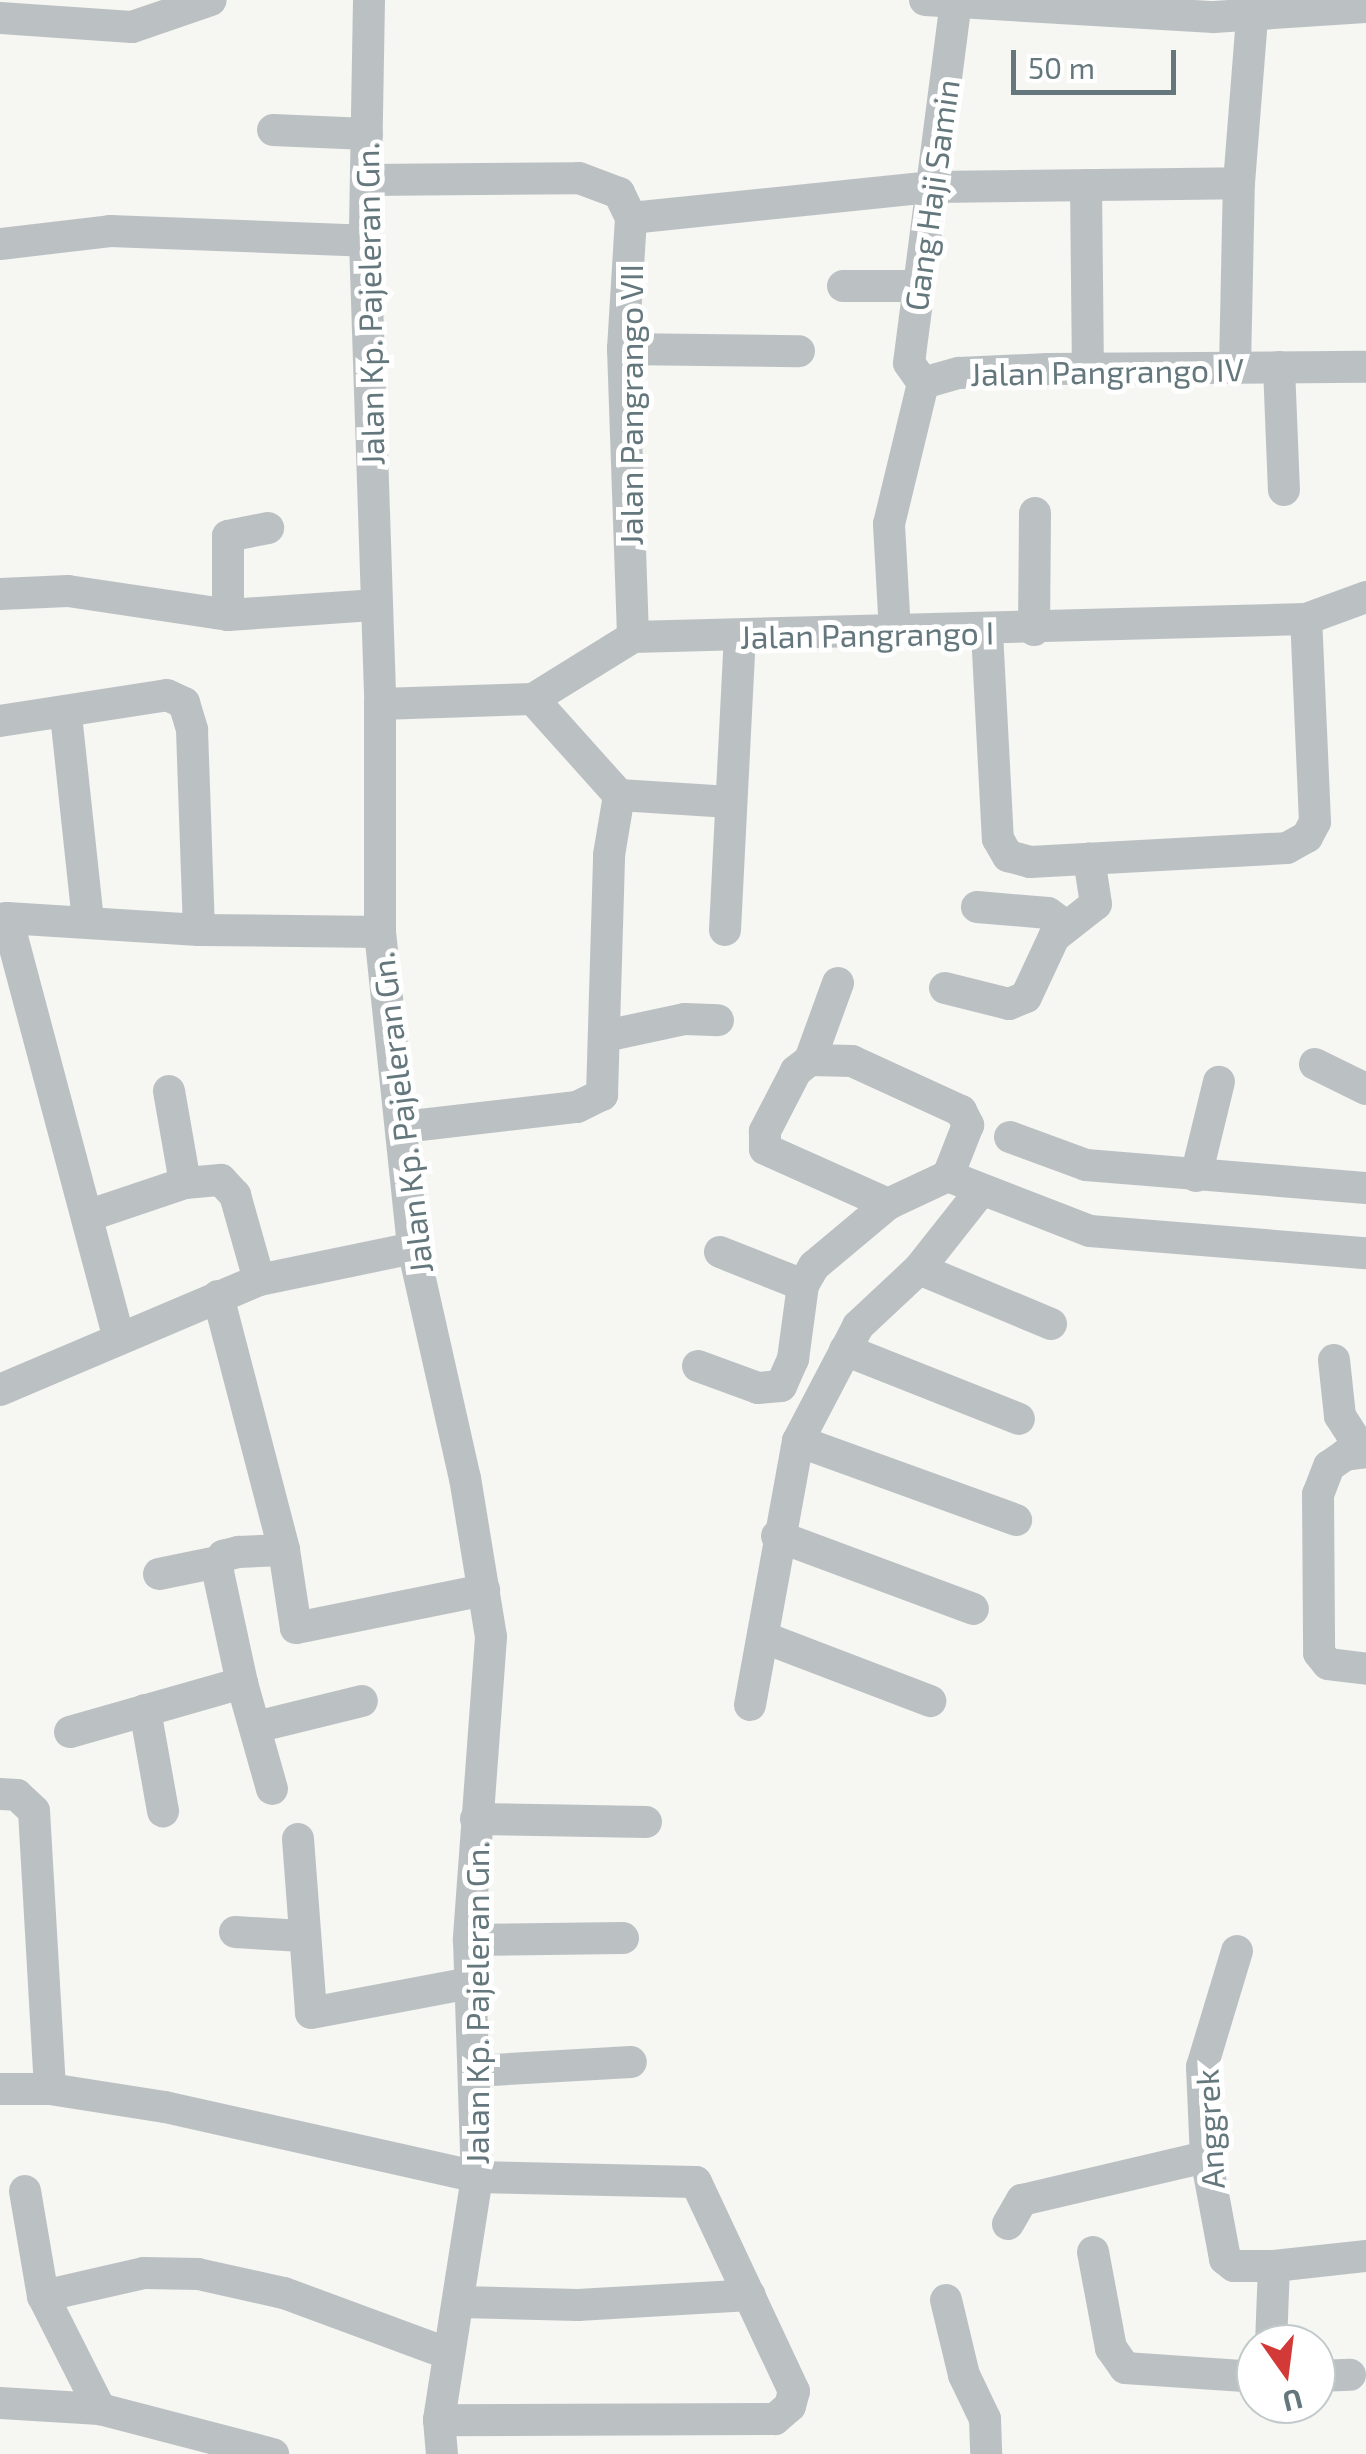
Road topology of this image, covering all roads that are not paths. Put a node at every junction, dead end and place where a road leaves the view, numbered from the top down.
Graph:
1 (211, 0) edge
2 (369, 0) edge
3 (946, 1) edge
4 (1214, 8) edge
5 (1366, 8) edge
6 (1271, 11) edge
7 (76, 13) edge
8 (129, 13) edge
9 (0, 18) edge
10 (273, 130) dead end
11 (367, 134) junction
12 (366, 180) junction
13 (1239, 183) junction
14 (1086, 185) junction
15 (932, 187) junction
16 (631, 218) junction
17 (366, 241) junction
18 (0, 244) edge
19 (843, 286) dead end
20 (916, 286) junction
21 (623, 348) junction
22 (800, 351) dead end
23 (1280, 367) junction
24 (1366, 367) edge
25 (1235, 368) junction
26 (1088, 369) junction
27 (923, 383) junction
28 (1284, 490) dead end
29 (1035, 512) dead end
30 (268, 528) dead end
31 (0, 594) edge
32 (1366, 597) edge
33 (373, 606) junction
34 (228, 616) junction
35 (1306, 619) junction
36 (1034, 630) junction
37 (896, 632) junction
38 (988, 632) junction
39 (633, 637) junction
40 (740, 638) junction
41 (533, 699) junction
42 (380, 704) junction
43 (66, 715) junction
44 (0, 722) edge
45 (619, 795) junction
46 (730, 802) junction
47 (1089, 859) junction
48 (977, 907) dead end
49 (4, 918) edge
50 (88, 922) junction
51 (1066, 926) junction
52 (200, 930) junction
53 (725, 930) dead end
54 (380, 932) junction
55 (838, 983) dead end
56 (946, 988) dead end
57 (718, 1020) dead end
58 (605, 1036) junction
59 (810, 1060) junction
60 (1315, 1064) dead end
61 (1219, 1082) dead end
62 (1366, 1089) edge
63 (169, 1091) dead end
64 (402, 1127) junction
65 (1010, 1138) dead end
66 (948, 1176) junction
67 (1196, 1176) junction
68 (186, 1182) junction
69 (1366, 1188) edge
70 (979, 1194) junction
71 (888, 1204) junction
72 (86, 1216) junction
73 (413, 1248) junction
74 (720, 1252) dead end
75 (1366, 1254) edge
76 (920, 1269) junction
77 (258, 1280) junction
78 (803, 1285) junction
79 (218, 1296) junction
80 (1051, 1324) dead end
81 (118, 1340) junction
82 (845, 1350) junction
83 (1334, 1360) dead end
84 (698, 1366) dead end
85 (1, 1383) edge
86 (1019, 1418) dead end
87 (798, 1441) junction
88 (1365, 1452) edge
89 (1016, 1520) dead end
90 (777, 1536) junction
91 (284, 1550) junction
92 (218, 1562) junction
93 (158, 1574) dead end
94 (484, 1590) junction
95 (974, 1609) dead end
96 (765, 1638) junction
97 (1366, 1669) edge
98 (242, 1683) junction
99 (362, 1701) dead end
100 (930, 1702) dead end
101 (750, 1705) dead end
102 (145, 1710) junction
103 (256, 1727) junction
104 (70, 1732) dead end
105 (272, 1789) dead end
106 (0, 1794) edge
107 (163, 1810) dead end
108 (476, 1819) junction
109 (646, 1822) dead end
110 (298, 1839) dead end
111 (235, 1932) dead end
112 (302, 1936) junction
113 (623, 1938) dead end
114 (469, 1940) junction
115 (1236, 1951) dead end
116 (470, 1983) junction
117 (631, 2062) dead end
118 (475, 2071) junction
119 (0, 2089) edge
120 (50, 2089) junction
121 (1206, 2157) junction
122 (477, 2177) junction
123 (25, 2191) dead end
124 (1008, 2224) dead end
125 (1094, 2252) dead end
126 (1366, 2256) edge
127 (1274, 2266) junction
128 (750, 2295) junction
129 (43, 2296) junction
130 (946, 2300) dead end
131 (460, 2302) junction
132 (1271, 2324) edge
133 (450, 2354) junction
134 (1236, 2376) edge
135 (1336, 2376) edge
136 (1350, 2376) dead end
137 (0, 2402) edge
138 (100, 2409) junction
139 (439, 2420) junction
140 (273, 2454) edge
141 (442, 2454) edge
142 (986, 2454) edge

1 - 8 street
2 - 11 street, Jalan Kp. Pajeleran Gn.
3 - 4 street
3 - 15 street, Gang Haji Samin
4 - 6 street
5 - 6 street
6 - 13 street
7 - 8 street
7 - 9 street
10 - 11 street
11 - 12 street, Jalan Kp. Pajeleran Gn.
12 - 16 street, Jalan Pangrango VII
12 - 17 street, Jalan Kp. Pajeleran Gn.
13 - 14 street
13 - 25 street
14 - 15 street
14 - 26 street
15 - 16 street
15 - 20 street, Gang Haji Samin
16 - 21 street, Jalan Pangrango VII
17 - 18 street
17 - 33 street, Jalan Kp. Pajeleran Gn.
19 - 20 street
20 - 27 street, Gang Haji Samin
21 - 22 street
21 - 39 street, Jalan Pangrango VII
23 - 24 street, Jalan Pangrango IV
23 - 25 street, Jalan Pangrango IV
23 - 28 street
25 - 26 street, Jalan Pangrango IV
26 - 27 street, Jalan Pangrango IV
27 - 37 street, Jalan Pangrango IV
29 - 36 street
30 - 34 street
31 - 34 street
32 - 35 street, Jalan Pangrango I
33 - 34 street
33 - 42 street, Jalan Kp. Pajeleran Gn.
35 - 36 street, Jalan Pangrango I
35 - 47 street
36 - 38 street, Jalan Pangrango I
37 - 38 street, Jalan Pangrango I
37 - 40 street, Jalan Pangrango I
38 - 47 street
39 - 40 street, Jalan Pangrango I
39 - 41 street
40 - 46 street
41 - 42 street
41 - 45 street
42 - 54 street, Jalan Kp. Pajeleran Gn.
43 - 44 street
43 - 50 street
43 - 52 street
45 - 46 street
45 - 58 street
46 - 53 street
47 - 51 street
48 - 51 street
49 - 50 street
49 - 72 street
50 - 52 street
51 - 56 street
52 - 54 street
54 - 64 street, Jalan Kp. Pajeleran Gn.
55 - 59 street
57 - 58 street
58 - 64 street
59 - 66 street
59 - 71 street
60 - 62 street
61 - 67 street
63 - 68 street
64 - 73 street, Jalan Kp. Pajeleran Gn.
65 - 67 street
66 - 70 street
66 - 71 street
67 - 69 street
68 - 72 street
68 - 77 street
70 - 75 street
70 - 76 street
71 - 78 street
72 - 81 street
73 - 77 street
73 - 94 street, Jalan Kp. Pajeleran Gn.
74 - 78 street
76 - 80 street
76 - 82 street
77 - 79 street
78 - 84 street
79 - 81 street
79 - 91 street
81 - 85 street
82 - 86 street
82 - 87 street
83 - 88 street
87 - 89 street
87 - 90 street
88 - 97 street
90 - 95 street
90 - 96 street
91 - 92 street
91 - 94 street
92 - 93 street
92 - 98 street
94 - 108 street, Jalan Kp. Pajeleran Gn.
96 - 100 street
96 - 101 street
98 - 102 street
98 - 103 street
99 - 103 street
102 - 104 street
102 - 107 street
103 - 105 street
106 - 120 street
108 - 109 street
108 - 114 street, Jalan Kp. Pajeleran Gn.
110 - 112 street
111 - 112 street
112 - 116 street
113 - 114 street
114 - 116 street, Jalan Kp. Pajeleran Gn.
115 - 121 street, Anggrek
116 - 118 street, Jalan Kp. Pajeleran Gn.
117 - 118 street
118 - 122 street, Jalan Kp. Pajeleran Gn.
119 - 120 street
120 - 122 street
121 - 124 street
121 - 127 street, Anggrek
122 - 128 street
122 - 131 street, Jalan Kp. Pajeleran Gn.
123 - 129 street
125 - 134 street
126 - 127 street, Anggrek
127 - 132 street
128 - 131 street
128 - 139 street
129 - 133 street
129 - 138 street
130 - 142 street
131 - 133 street, Jalan Kp. Pajeleran Gn.
133 - 139 street, Jalan Kp. Pajeleran Gn.
135 - 136 street
137 - 138 street
138 - 140 street
139 - 141 street, Jalan Kp. Pajeleran Gn.

